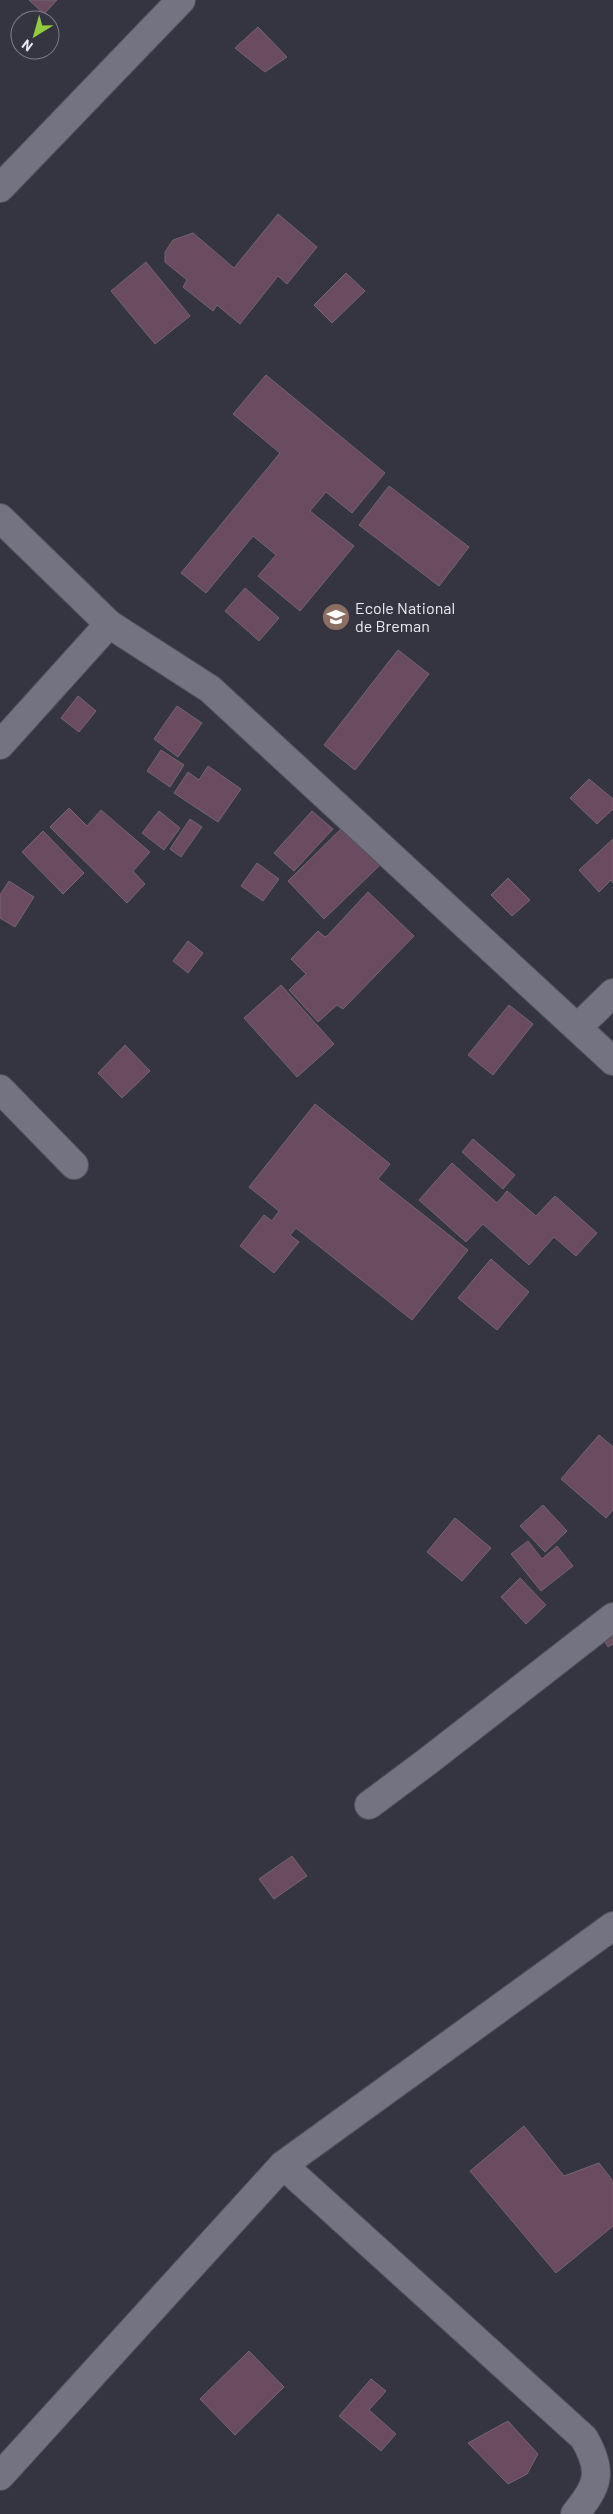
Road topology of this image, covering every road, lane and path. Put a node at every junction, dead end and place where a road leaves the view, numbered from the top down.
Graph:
1 (181, 0) edge
2 (0, 188) edge
3 (0, 518) edge
4 (109, 624) junction
5 (0, 745) edge
6 (613, 993) edge
7 (578, 1027) junction
8 (613, 1061) edge
9 (0, 1089) edge
10 (74, 1165) dead end
11 (613, 1616) edge
12 (369, 1805) dead end
13 (613, 1926) edge
14 (283, 2165) junction
15 (0, 2476) edge
16 (575, 2514) edge

1 - 2 street
3 - 4 street
4 - 5 street
4 - 7 street
6 - 7 street
7 - 8 street
9 - 10 street
11 - 12 street
13 - 14 street
14 - 15 street
14 - 16 street

